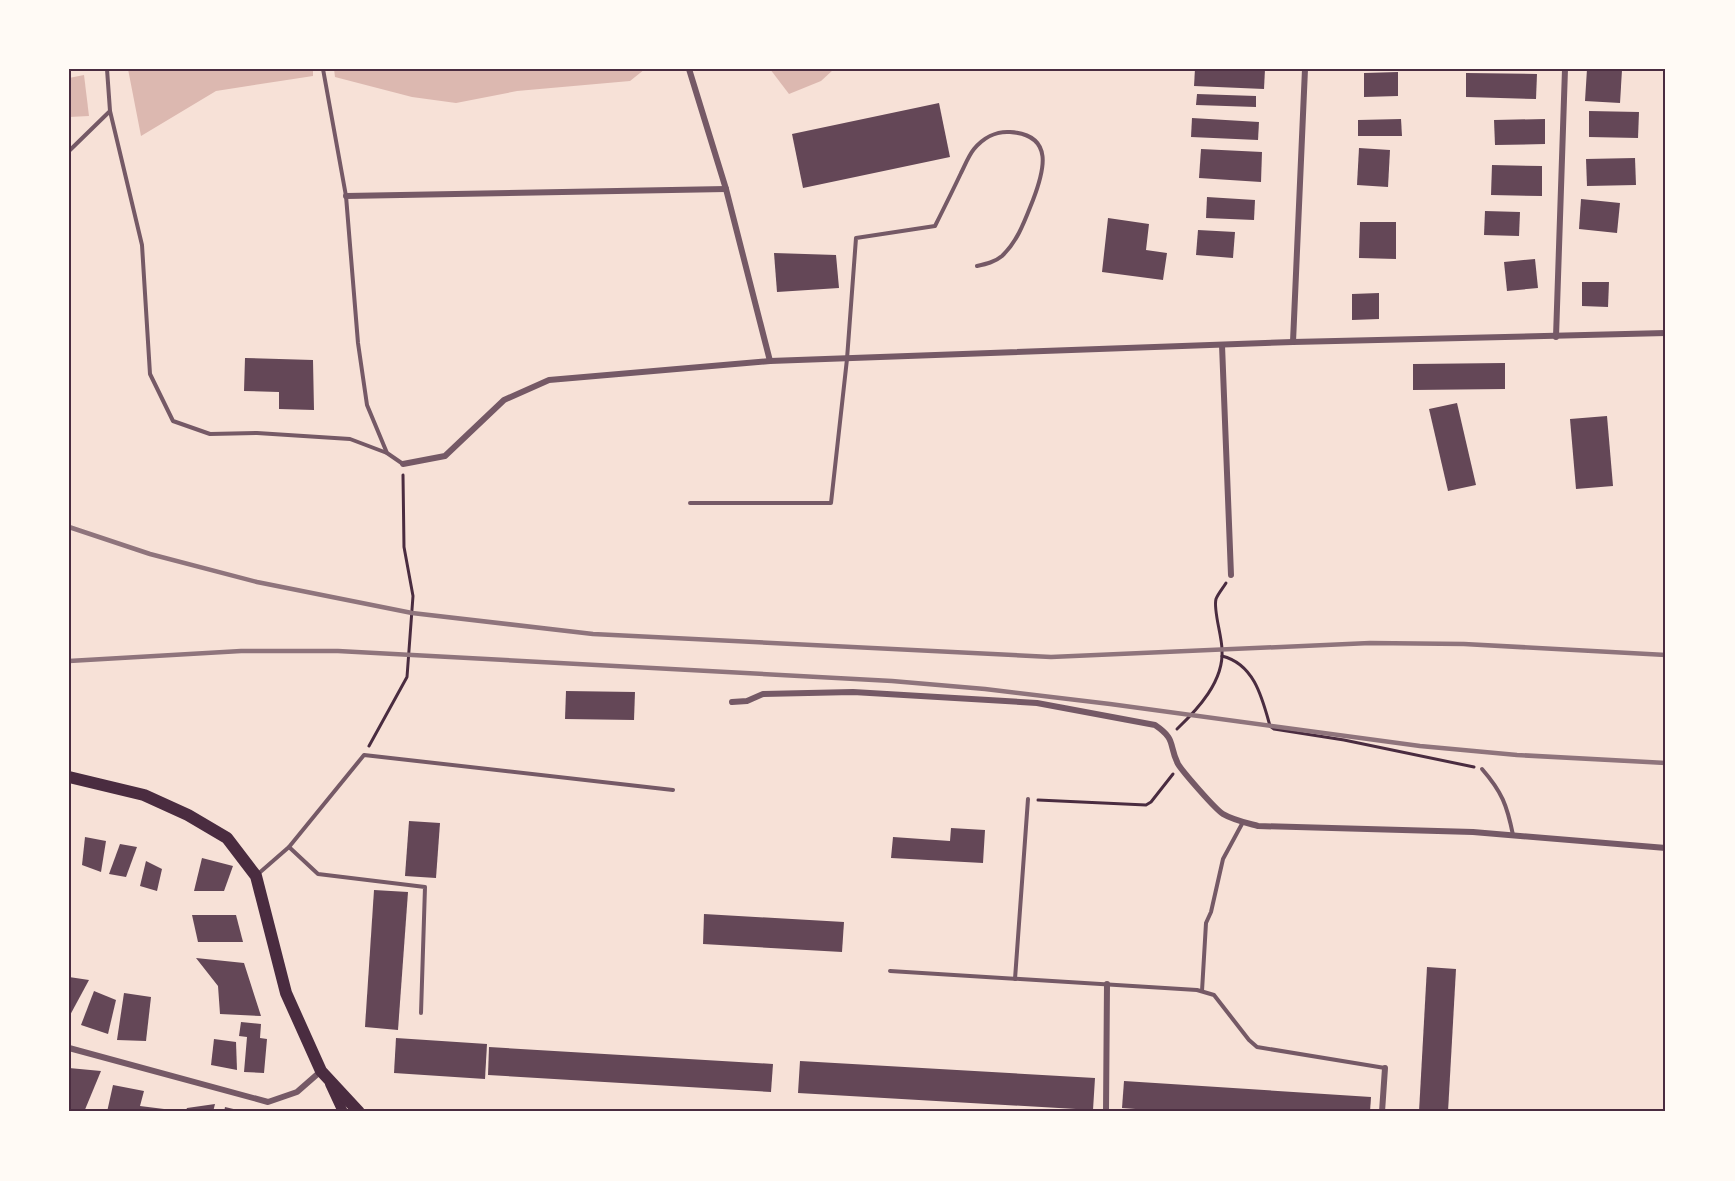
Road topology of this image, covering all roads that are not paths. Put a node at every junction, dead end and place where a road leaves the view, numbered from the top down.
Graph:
1 (107, 69) edge
2 (323, 69) edge
3 (689, 69) edge
4 (1305, 69) edge
5 (1565, 69) edge
6 (110, 111) junction
7 (69, 151) edge
8 (726, 189) junction
9 (346, 196) junction
10 (977, 266) dead end
11 (1666, 333) edge
12 (1556, 337) junction
13 (1293, 342) junction
14 (1222, 345) junction
15 (847, 359) junction
16 (770, 362) junction
17 (387, 453) junction
18 (403, 464) joint
19 (690, 503) dead end
20 (1231, 574) road end
21 (732, 702) dead end
22 (1482, 769) road end
23 (69, 777) edge
24 (673, 790) dead end
25 (1028, 799) road end
26 (1243, 822) junction
27 (1513, 836) junction
28 (289, 847) junction
29 (1666, 848) edge
30 (256, 876) junction
31 (890, 971) dead end
32 (1015, 979) junction
33 (1107, 984) junction
34 (1202, 991) junction
35 (421, 1013) dead end
36 (69, 1048) edge
37 (1385, 1068) joint
38 (324, 1075) junction
39 (343, 1112) edge
40 (359, 1112) edge
41 (1106, 1112) edge
42 (1382, 1112) edge

1 - 6 lane
2 - 9 lane
3 - 8 street
4 - 13 street
5 - 12 street
6 - 7 lane
6 - 17 lane
8 - 9 street
8 - 16 street
9 - 17 lane
10 - 15 lane
11 - 12 street
12 - 13 street
13 - 14 street
14 - 15 street
14 - 20 street
15 - 16 street
15 - 19 lane
16 - 18 street
17 - 18 lane
21 - 26 street
22 - 27 lane
23 - 30 main road
24 - 28 lane
25 - 32 lane
26 - 27 street
26 - 34 lane
27 - 29 street
28 - 30 lane
28 - 35 lane
30 - 38 main road
31 - 32 lane
32 - 33 lane
33 - 34 lane
33 - 41 street
34 - 37 lane
36 - 38 street
37 - 42 street
38 - 39 main road
38 - 40 main road

